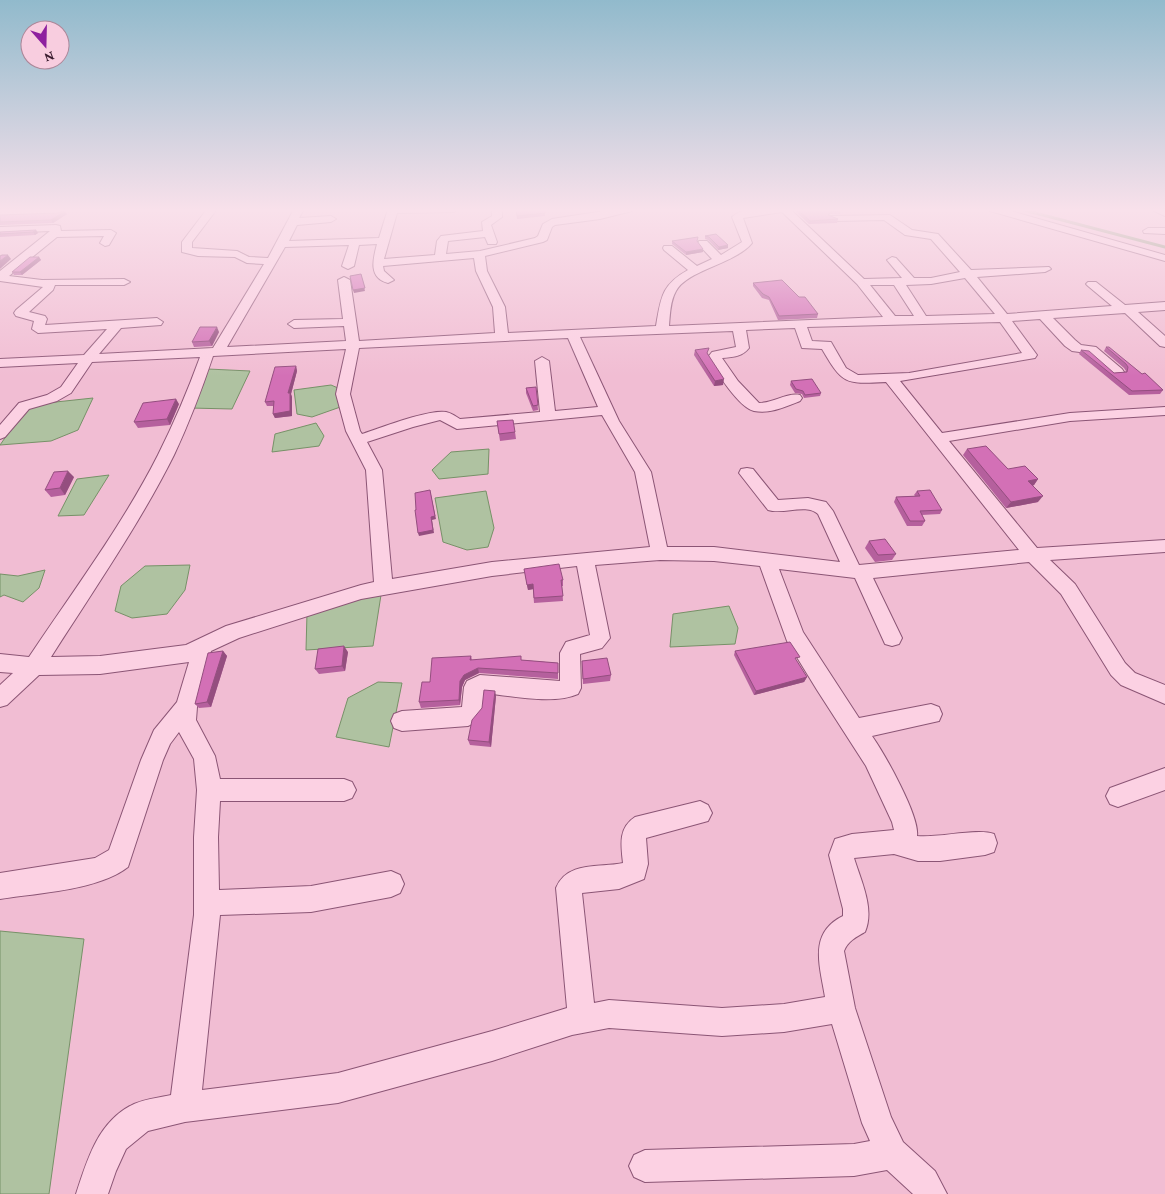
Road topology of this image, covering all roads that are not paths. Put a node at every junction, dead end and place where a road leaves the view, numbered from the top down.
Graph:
1 (377, 264) edge
2 (15, 265) edge
3 (268, 265) edge
4 (348, 265) edge
5 (480, 265) edge
6 (688, 265) edge
7 (709, 265) edge
8 (843, 265) edge
9 (896, 265) edge
10 (958, 265) edge
11 (1045, 269) dead end
12 (696, 271) junction
13 (966, 274) junction
14 (0, 277) edge
15 (388, 280) dead end
16 (46, 282) junction
17 (124, 282) dead end
18 (861, 282) junction
19 (898, 282) junction
20 (912, 282) junction
21 (1092, 284) dead end
22 (1165, 306) edge
23 (1124, 308) junction
24 (1043, 315) junction
25 (1003, 318) junction
26 (922, 319) junction
27 (892, 320) junction
28 (157, 322) dead end
29 (350, 322) junction
30 (294, 324) dead end
31 (800, 324) junction
32 (117, 325) junction
33 (739, 326) junction
34 (662, 329) junction
35 (573, 335) junction
36 (500, 337) junction
37 (1165, 343) edge
38 (353, 345) junction
39 (807, 345) junction
40 (213, 352) junction
41 (88, 358) junction
42 (810, 359) dead end
43 (542, 361) dead end
44 (0, 363) edge
45 (1117, 372) edge
46 (890, 378) junction
47 (795, 398) dead end
48 (608, 410) junction
49 (1165, 411) edge
50 (548, 416) junction
51 (0, 434) edge
52 (939, 438) junction
53 (358, 440) junction
54 (747, 473) dead end
55 (1165, 546) edge
56 (660, 553) junction
57 (1033, 554) junction
58 (585, 559) junction
59 (767, 560) junction
60 (856, 571) junction
61 (384, 588) junction
62 (892, 638) dead end
63 (203, 646) junction
64 (0, 663) edge
65 (34, 666) junction
66 (1165, 695) edge
67 (0, 698) edge
68 (186, 707) junction
69 (931, 714) dead end
70 (402, 721) dead end
71 (854, 729) junction
72 (1165, 779) edge
73 (209, 790) junction
74 (344, 790) dead end
75 (1118, 796) dead end
76 (700, 813) dead end
77 (896, 843) junction
78 (985, 843) dead end
79 (391, 884) dead end
80 (0, 886) edge
81 (207, 903) junction
82 (841, 1008) junction
83 (582, 1019) junction
84 (185, 1107) junction
85 (892, 1153) junction
86 (645, 1166) dead end
87 (92, 1194) edge
88 (931, 1194) edge

1 - 15 street
2 - 14 street
3 - 40 street
4 - 29 street
5 - 36 street
6 - 12 street
7 - 12 street
8 - 18 street
9 - 20 street
10 - 13 street
11 - 13 street
12 - 34 street
13 - 20 street
13 - 25 street
14 - 16 street
16 - 17 street
16 - 32 street
18 - 19 street
18 - 27 street
19 - 20 street
19 - 26 street
21 - 23 street
22 - 23 street
23 - 24 street
23 - 37 street
24 - 25 street
24 - 45 street
25 - 26 street
25 - 46 street
26 - 27 street
27 - 31 street
28 - 32 street
29 - 30 street
29 - 38 street
31 - 33 street
31 - 39 street
32 - 41 street
33 - 34 street
33 - 47 street
34 - 35 street
35 - 36 street
35 - 48 street
36 - 38 street
38 - 40 street
38 - 53 street
39 - 42 street
39 - 46 street
40 - 41 street
40 - 65 street
41 - 44 street
41 - 51 street
43 - 50 street
46 - 52 street
48 - 50 street
48 - 56 street
49 - 52 street
50 - 53 street
52 - 57 street
53 - 61 street
54 - 60 street
55 - 57 street
56 - 58 street
56 - 59 street
57 - 60 street
57 - 66 street
58 - 61 street
58 - 70 street
59 - 60 street
59 - 71 street
60 - 62 street
61 - 63 street
63 - 65 street
63 - 68 street
64 - 65 street
65 - 67 street
68 - 73 street
68 - 80 street
69 - 71 street
71 - 77 street
72 - 75 street
73 - 74 street
73 - 81 street
76 - 83 street
77 - 78 street
77 - 82 street
79 - 81 street
81 - 84 street
82 - 83 street
82 - 85 street
83 - 84 street
84 - 87 street
85 - 86 street
85 - 88 street

